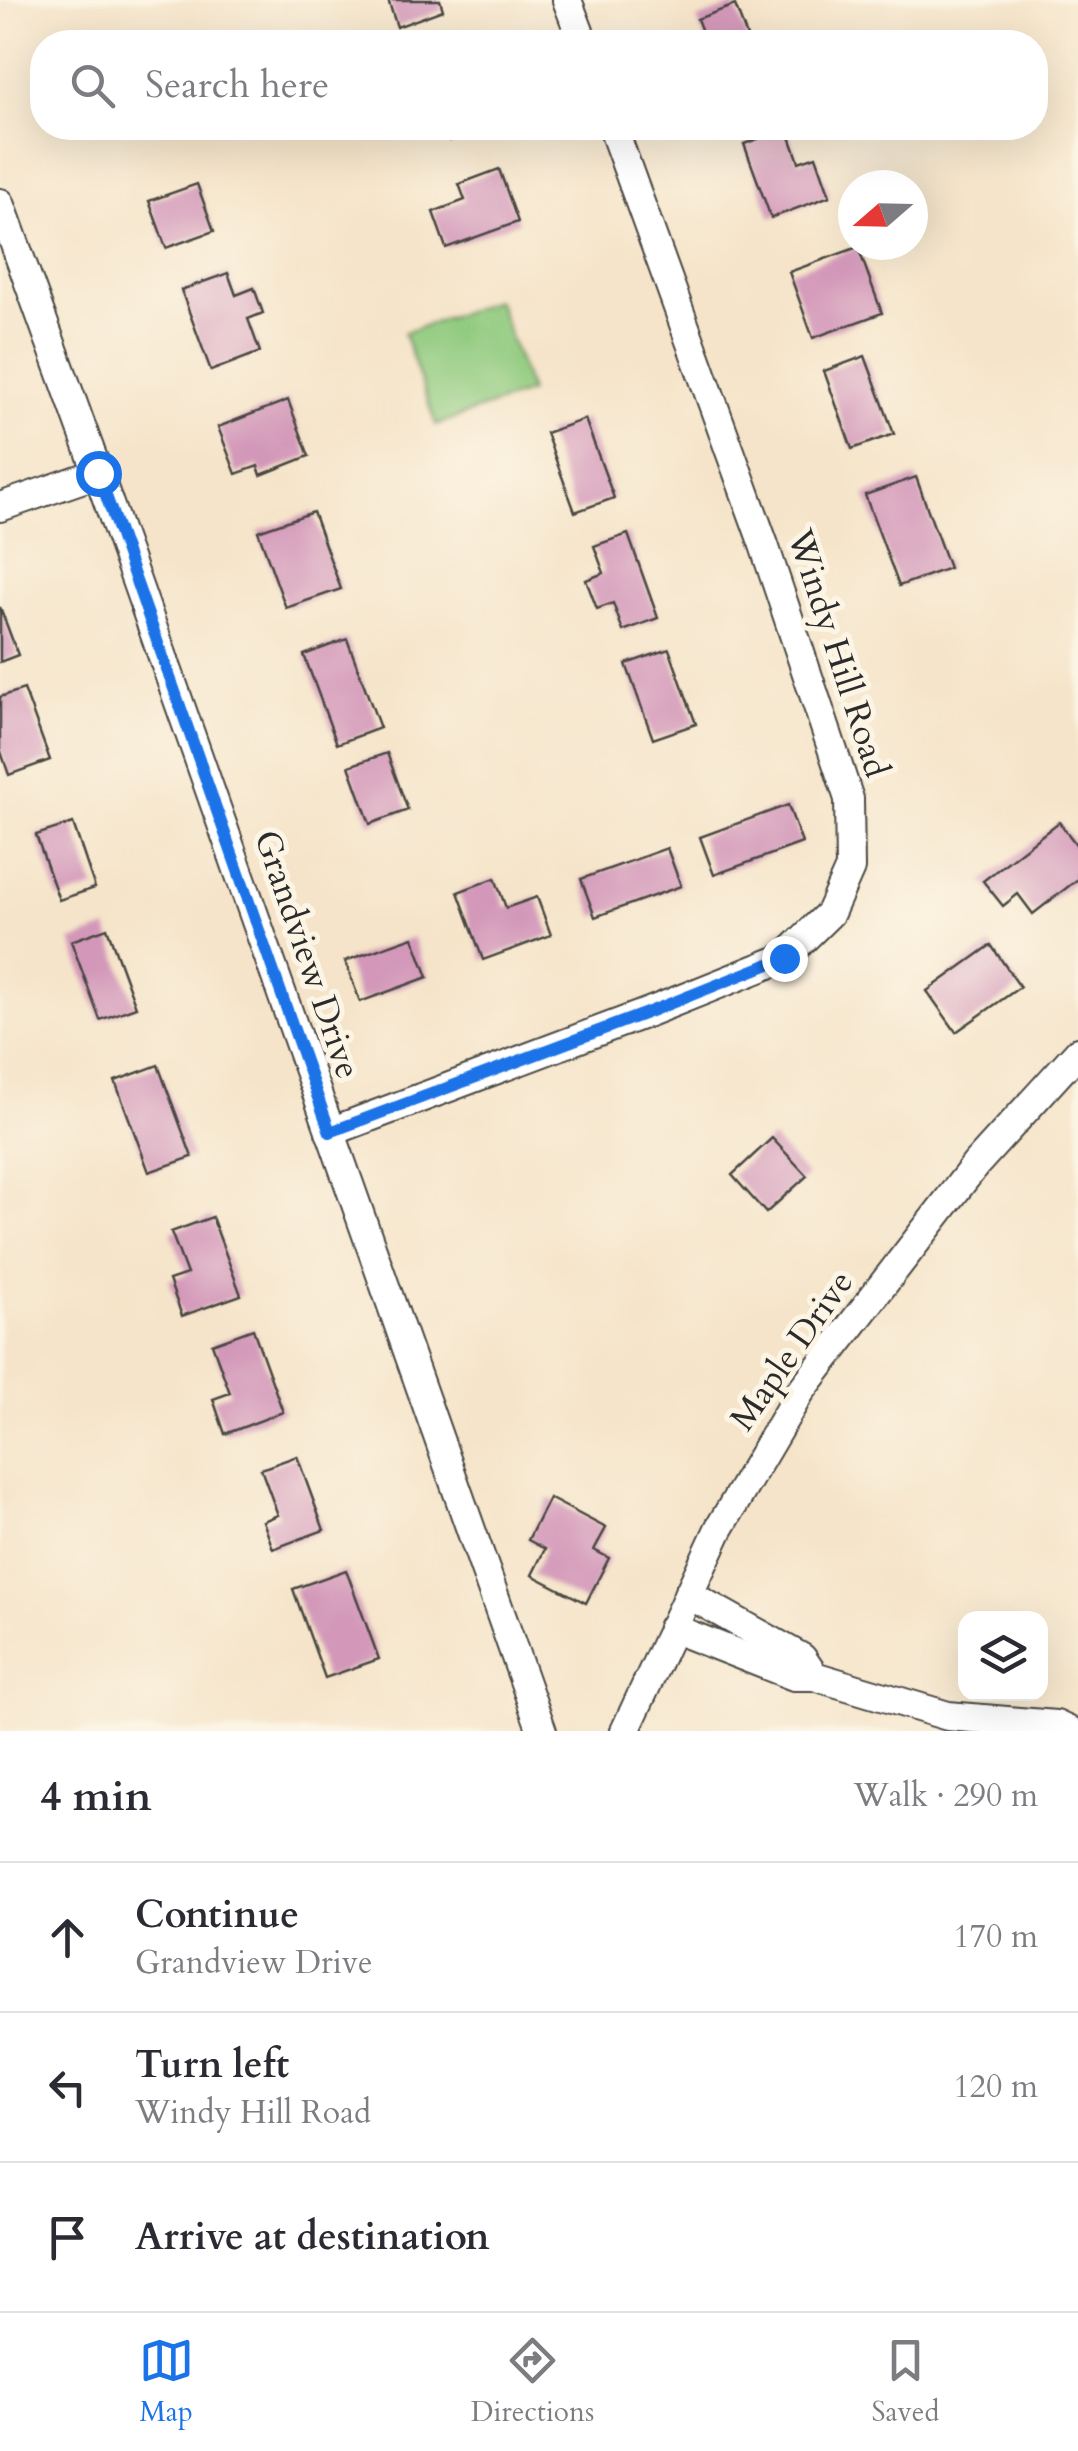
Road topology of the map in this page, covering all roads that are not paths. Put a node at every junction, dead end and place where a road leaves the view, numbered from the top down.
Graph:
1 (567, 0) edge
2 (578, 30) edge
3 (618, 140) edge
4 (0, 203) edge
5 (98, 473) junction
6 (0, 507) edge
7 (1078, 1052) edge
8 (330, 1132) junction
9 (688, 1594) junction
10 (672, 1628) junction
11 (814, 1676) junction
12 (542, 1731) edge
13 (626, 1731) edge
14 (1069, 1731) edge

1 - 2 street
3 - 8 street, Windy Hill Road
4 - 5 street, Grandview Drive
5 - 6 street
5 - 8 street, Grandview Drive
7 - 9 street, Maple Drive
8 - 12 street, Grandview Drive
9 - 10 street, Maple Drive
9 - 11 street
10 - 11 street
10 - 13 street, Maple Drive
11 - 14 street

